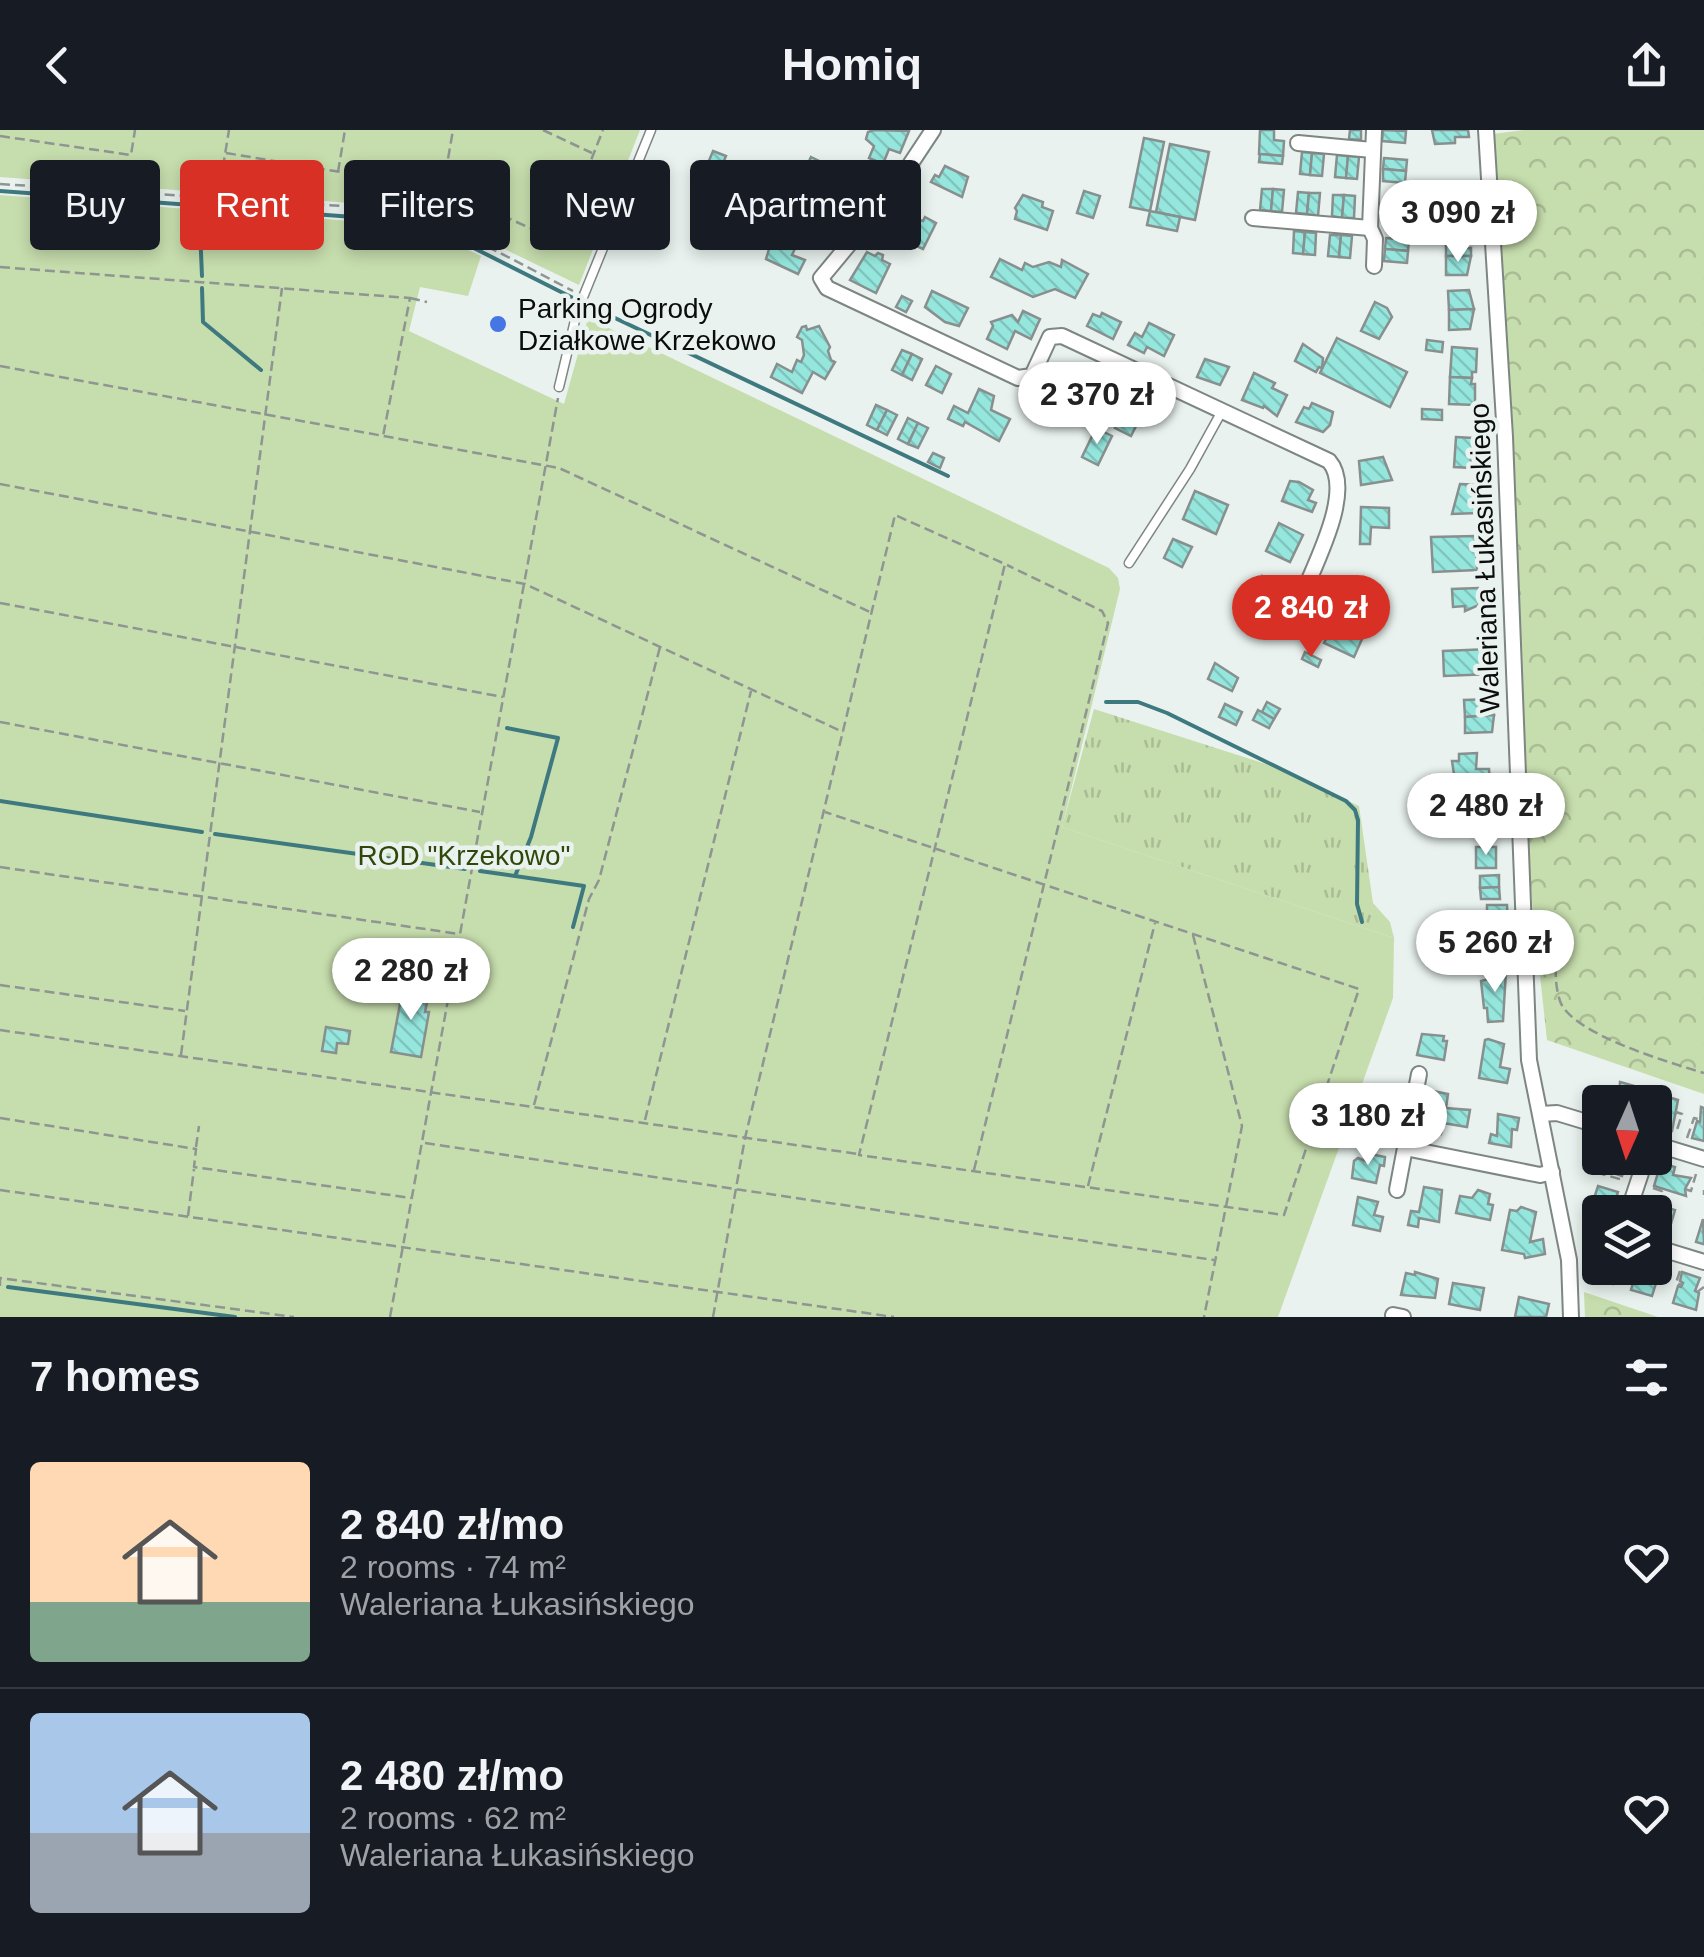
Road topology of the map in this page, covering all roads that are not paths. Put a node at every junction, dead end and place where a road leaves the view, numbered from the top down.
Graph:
1 (651, 130) edge
2 (933, 130) edge
3 (1374, 130) edge
4 (1486, 130) edge
5 (1298, 144) dead end
6 (1372, 150) junction
7 (1253, 218) dead end
8 (1370, 228) junction
9 (1374, 266) dead end
10 (1024, 377) junction
11 (559, 387) road end
12 (1222, 411) junction
13 (1082, 415) dead end
14 (1129, 563) dead end
15 (1300, 599) dead end
16 (1420, 1074) dead end
17 (1541, 1114) junction
18 (1582, 1121) edge
19 (1405, 1148) junction
20 (1672, 1150) edge
21 (1702, 1160) edge
22 (1552, 1172) junction
23 (1397, 1190) dead end
24 (1672, 1252) edge
25 (1704, 1262) edge
26 (1571, 1317) edge

1 - 11 lane
2 - 10 street
3 - 6 street
4 - 17 street, Waleriana Łukasińskiego
5 - 6 street
6 - 8 street
7 - 8 street
8 - 9 street
10 - 12 street
10 - 13 lane
12 - 14 lane
12 - 15 street
16 - 19 street
17 - 18 street
17 - 22 street, Waleriana Łukasińskiego
19 - 22 street
19 - 23 street
20 - 21 street
22 - 26 street, Waleriana Łukasińskiego
24 - 25 street

